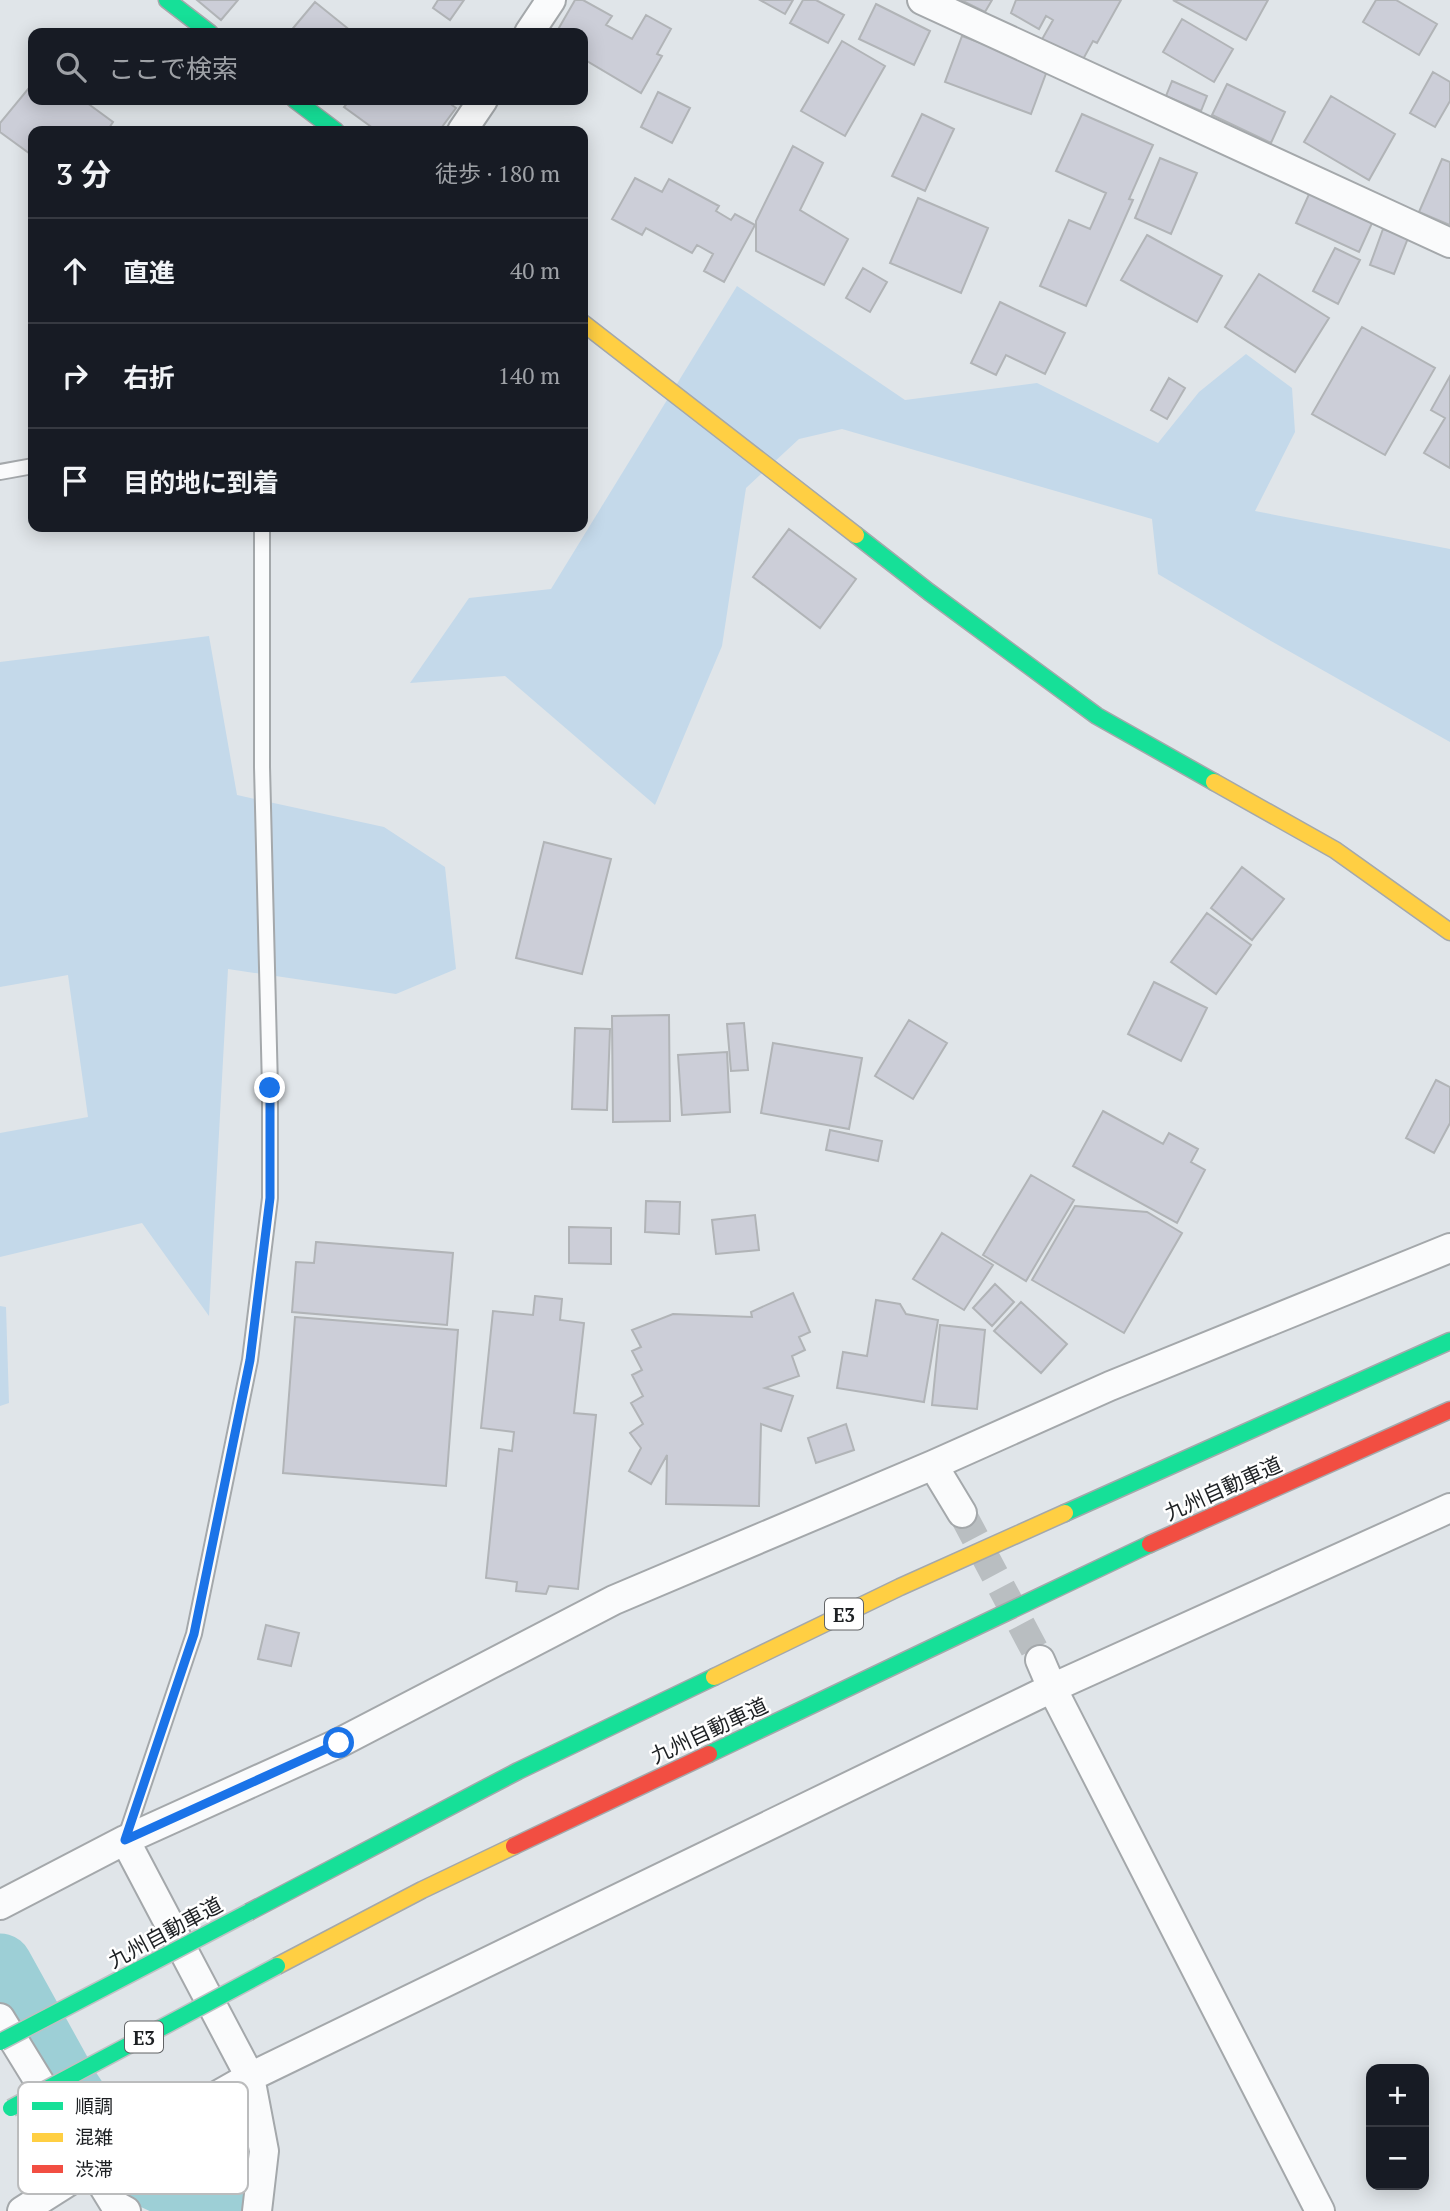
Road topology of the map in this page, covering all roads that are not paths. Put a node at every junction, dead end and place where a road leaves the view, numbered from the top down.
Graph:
1 (167, 0) edge
2 (551, 0) edge
3 (922, 0) edge
4 (203, 28) edge
5 (531, 28) edge
6 (302, 105) edge
7 (480, 105) edge
8 (329, 126) edge
9 (465, 126) edge
10 (1450, 243) edge
11 (588, 327) edge
12 (28, 468) edge
13 (0, 472) edge
14 (262, 532) edge
15 (1450, 932) edge
16 (1450, 1248) edge
17 (1450, 1341) edge
18 (1450, 1410) edge
19 (933, 1465) junction
20 (1450, 1508) edge
21 (962, 1513) tunnel mouth
22 (1040, 1660) tunnel mouth
23 (1052, 1688) junction
24 (125, 1840) junction
25 (0, 1905) edge
26 (0, 2018) edge
27 (0, 2042) edge
28 (250, 2077) junction
29 (40, 2082) edge
30 (59, 2082) edge
31 (241, 2082) edge
32 (49, 2194) edge
33 (109, 2194) edge
34 (22, 2211) edge
35 (126, 2211) edge
36 (257, 2211) edge
37 (1320, 2211) edge

1 - 4 main road
2 - 5 street
3 - 10 street
6 - 8 main road
7 - 9 street
11 - 15 main road
12 - 13 lane
14 - 24 lane
16 - 19 street
17 - 27 main road, 九州自動車道 / E3, bridge
18 - 30 main road, 九州自動車道 / E3, bridge
19 - 21 street
19 - 24 street
20 - 23 street
22 - 23 street
23 - 28 street
23 - 37 street
24 - 25 street
24 - 28 street
26 - 29 street
28 - 31 street
28 - 36 street
32 - 34 street
33 - 35 street

